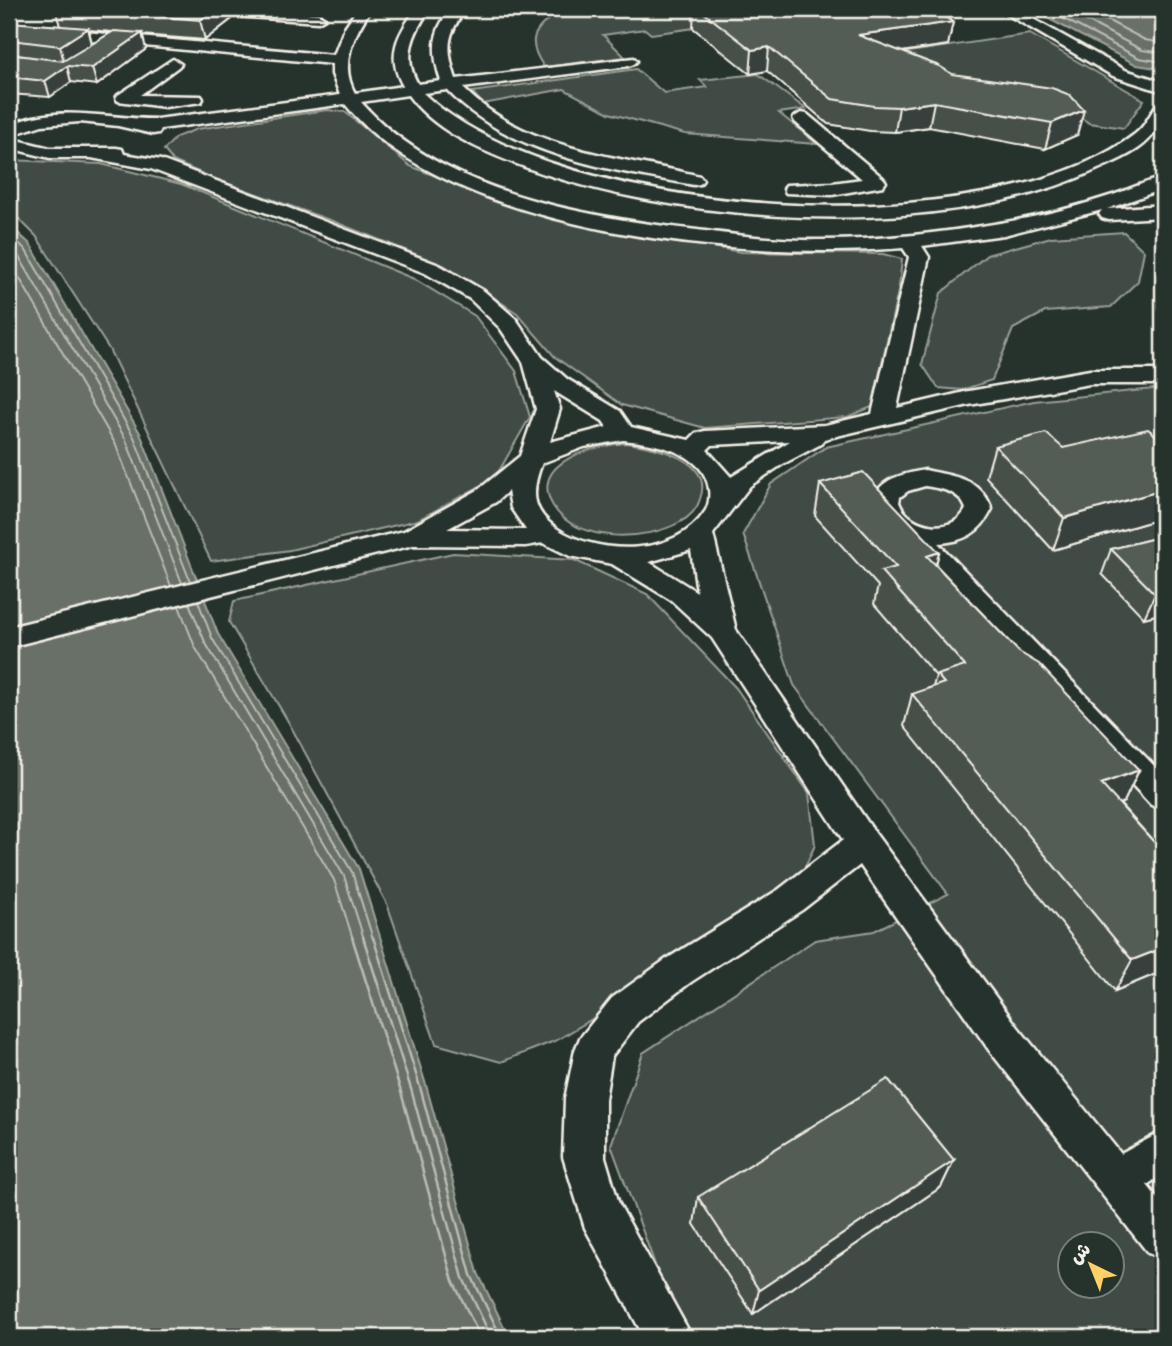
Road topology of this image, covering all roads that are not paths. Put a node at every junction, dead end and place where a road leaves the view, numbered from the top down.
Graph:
1 (195, 9) edge
2 (364, 9) edge
3 (423, 9) edge
4 (459, 9) edge
5 (1004, 9) edge
6 (26, 13) dead end
7 (322, 13) edge
8 (55, 20) dead end
9 (9, 23) edge
10 (9, 29) edge
11 (37, 32) junction
12 (114, 39) junction
13 (301, 45) junction
14 (90, 54) edge
15 (340, 60) junction
16 (629, 61) dead end
17 (173, 64) dead end
18 (185, 79) dead end
19 (450, 85) junction
20 (1163, 87) edge
21 (413, 90) junction
22 (195, 99) junction
23 (349, 99) junction
24 (1163, 108) edge
25 (204, 118) junction
26 (801, 118) dead end
27 (136, 124) junction
28 (9, 130) edge
29 (9, 143) edge
30 (154, 149) junction
31 (38, 151) junction
32 (9, 152) edge
33 (1163, 183) edge
34 (715, 184) dead end
35 (778, 188) dead end
36 (1163, 211) edge
37 (1057, 219) junction
38 (909, 241) junction
39 (534, 362) junction
40 (1163, 377) edge
41 (883, 418) junction
42 (825, 432) junction
43 (623, 433) junction
44 (691, 451) junction
45 (531, 460) junction
46 (719, 510) junction
47 (904, 524) edge
48 (546, 534) junction
49 (413, 537) junction
50 (695, 537) junction
51 (619, 555) junction
52 (722, 631) junction
53 (9, 637) edge
54 (1158, 782) edge
55 (863, 843) junction
56 (1163, 1151) edge
57 (1117, 1180) junction
58 (1163, 1238) edge
59 (669, 1337) edge

1 - 7 street
2 - 15 street
3 - 21 street
4 - 19 street
5 - 20 street
6 - 9 street
7 - 13 street
8 - 11 street
10 - 11 street
11 - 12 street
12 - 13 street
12 - 14 street
13 - 15 street
15 - 23 street
16 - 19 street
17 - 22 street
18 - 22 street
19 - 21 street
19 - 34 street
21 - 23 street
21 - 24 street
22 - 25 street
23 - 25 street
23 - 30 street
23 - 38 street
25 - 27 street
26 - 35 street
27 - 28 street
27 - 30 street
29 - 31 street
30 - 31 street
30 - 39 street
31 - 32 street
33 - 37 street
36 - 37 street
37 - 38 street
38 - 41 street
39 - 43 street
39 - 45 street
40 - 41 street
41 - 42 street
42 - 44 street
42 - 46 street
43 - 44 street
43 - 45 street
44 - 46 street
45 - 48 street
45 - 49 street
46 - 50 street
47 - 54 street
48 - 49 street
48 - 51 street
49 - 53 street
50 - 51 street
50 - 52 street
51 - 52 street
52 - 55 street
55 - 57 street
55 - 59 street
56 - 57 street
57 - 58 street

